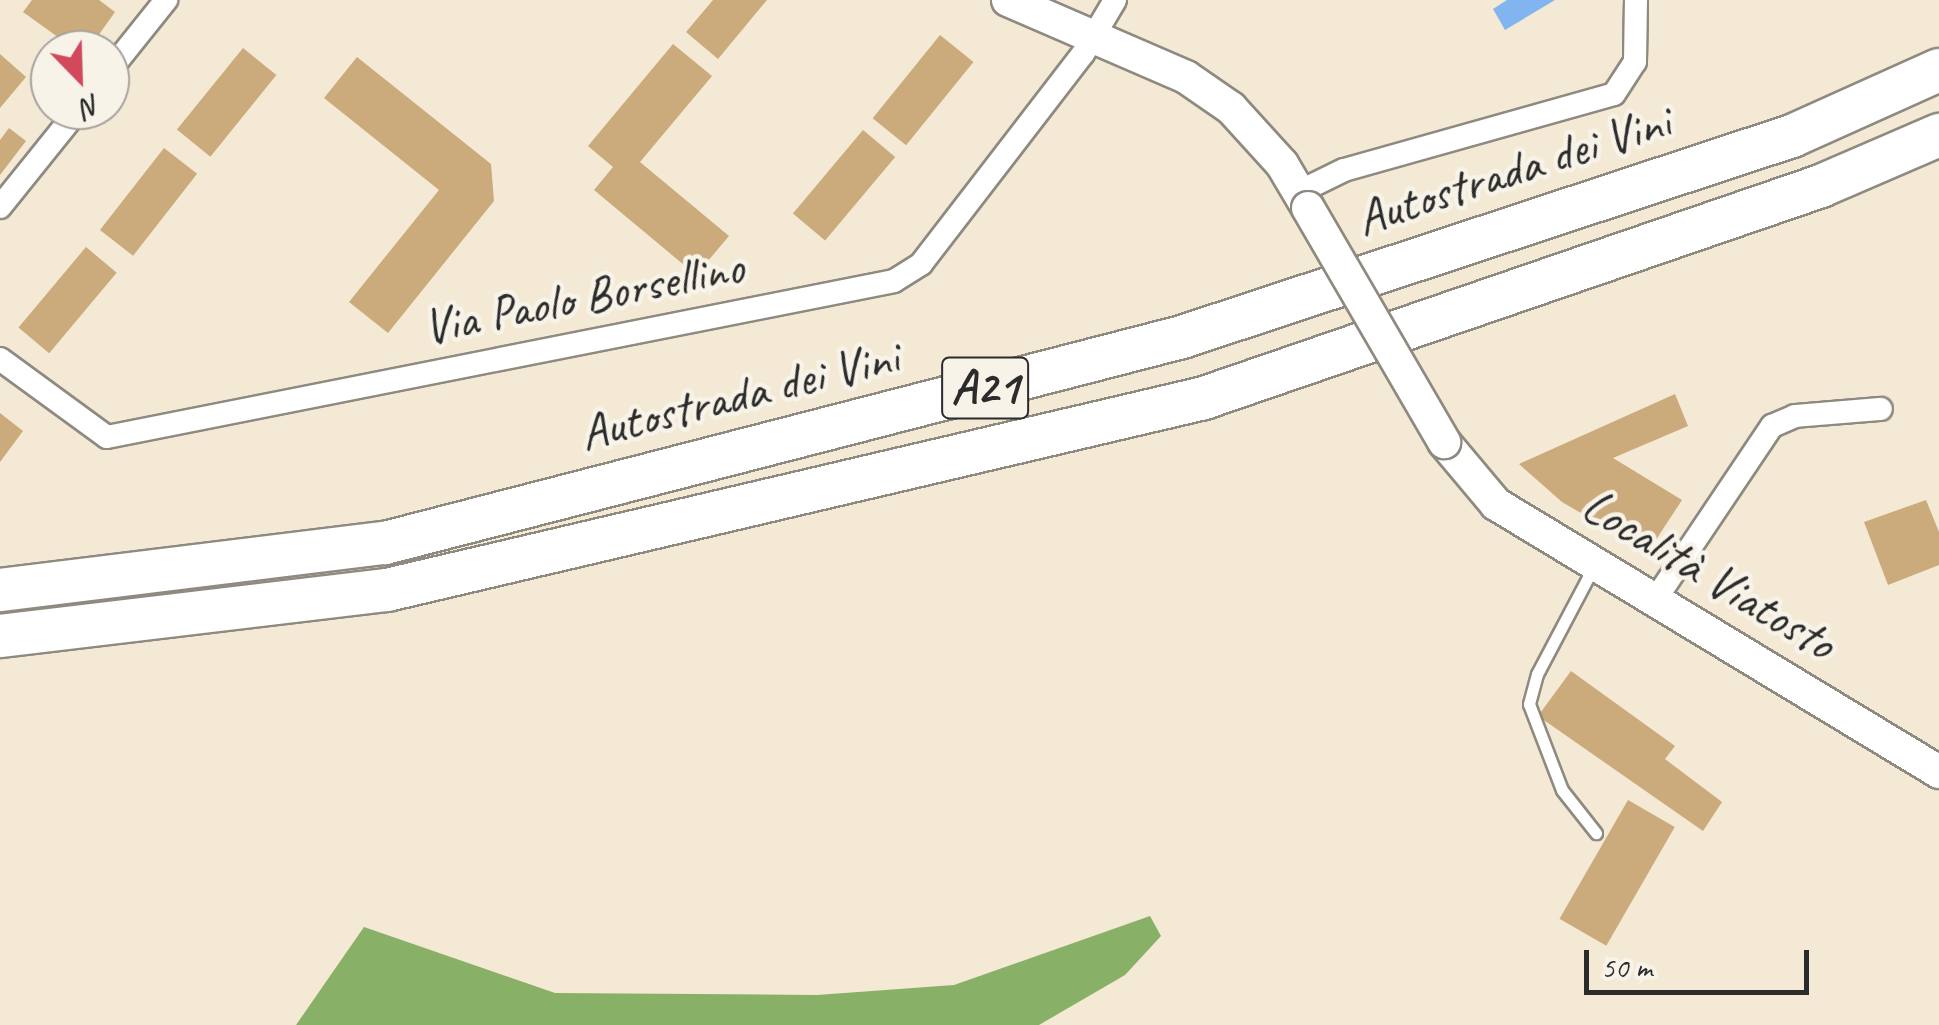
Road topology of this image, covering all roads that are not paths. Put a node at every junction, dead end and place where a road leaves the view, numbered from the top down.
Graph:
1 (166, 0) edge
2 (1008, 0) edge
3 (1115, 0) edge
4 (1636, 0) edge
5 (1094, 36) junction
6 (130, 45) edge
7 (1939, 70) edge
8 (62, 130) edge
9 (1939, 135) edge
10 (1304, 200) junction
11 (0, 206) edge
12 (0, 359) edge
13 (1880, 409) dead end
14 (1595, 564) junction
15 (0, 590) edge
16 (1655, 600) junction
17 (0, 636) edge
18 (1935, 765) edge
19 (1596, 833) dead end

1 - 6 street
2 - 5 street, Località Viatosto
3 - 5 street, Via Paolo Borsellino
4 - 10 street
5 - 10 street, Località Viatosto
5 - 12 street, Via Paolo Borsellino
7 - 15 highway, Autostrada dei Vini / A21
8 - 11 street
9 - 17 highway, A21
10 - 14 street, Località Viatosto, bridge
13 - 16 street
14 - 16 street, Località Viatosto
14 - 19 lane
16 - 18 street, Località Viatosto

